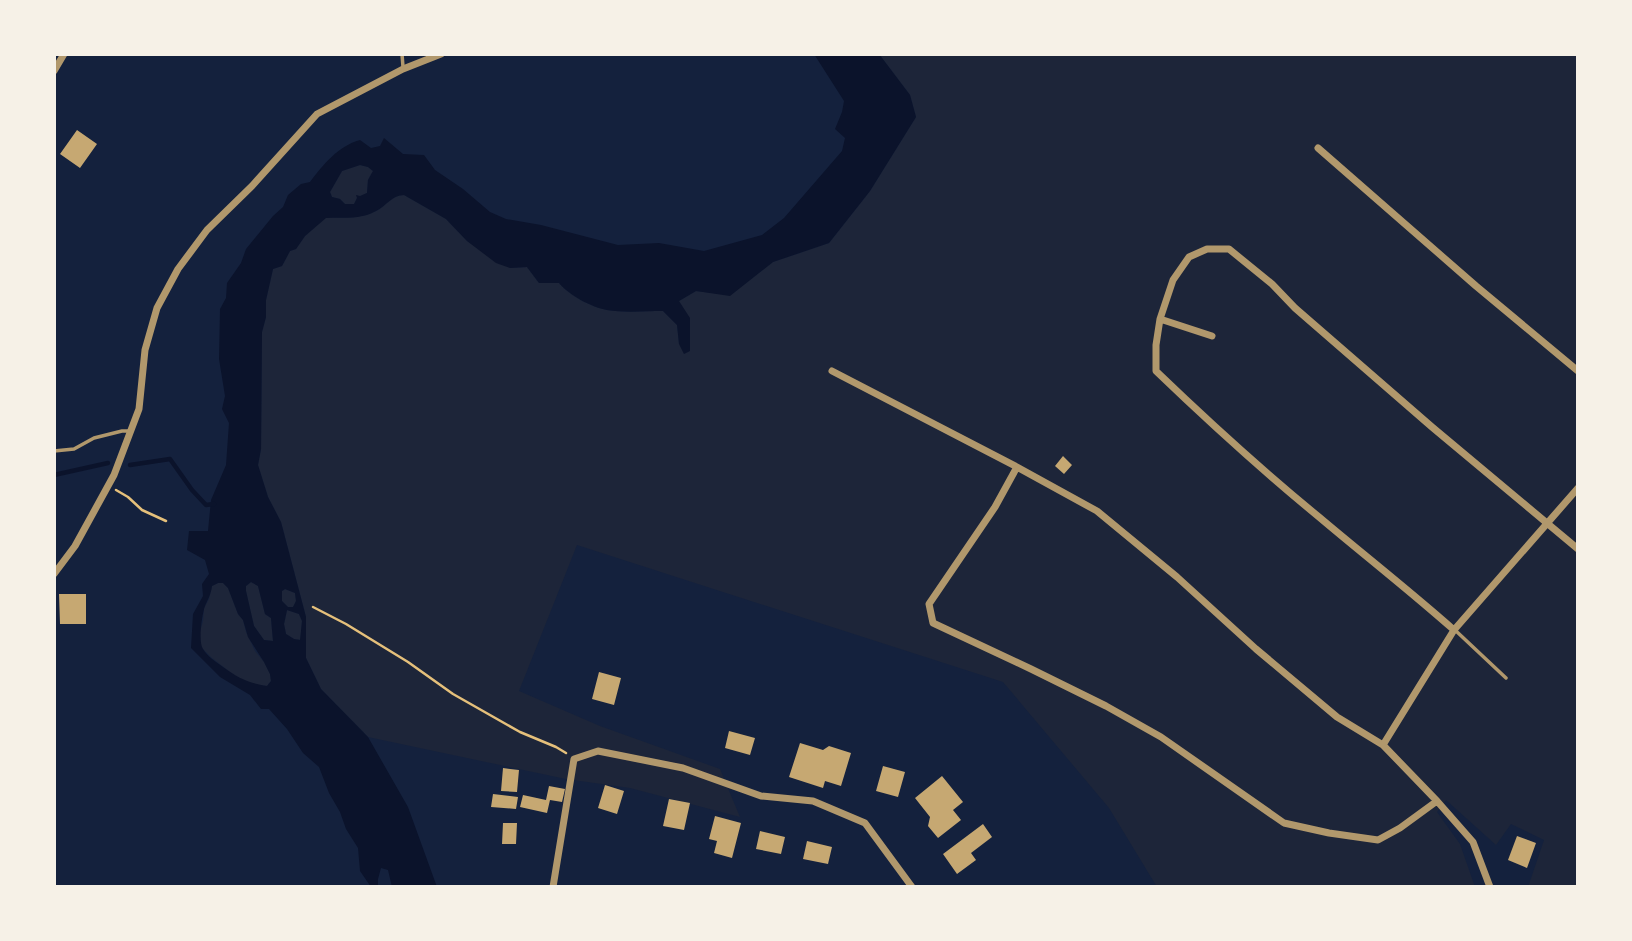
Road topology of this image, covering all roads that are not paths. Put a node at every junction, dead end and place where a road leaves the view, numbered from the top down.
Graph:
1 (64, 54) edge
2 (402, 54) edge
3 (441, 54) edge
4 (403, 69) junction
5 (54, 71) edge
6 (1318, 148) dead end
7 (1160, 319) junction
8 (1212, 336) dead end
9 (832, 371) dead end
10 (1578, 371) edge
11 (131, 431) junction
12 (54, 451) edge
13 (1017, 467) junction
14 (1578, 488) edge
15 (1547, 523) junction
16 (1578, 549) edge
17 (54, 573) edge
18 (1454, 630) junction
19 (1506, 678) dead end
20 (1383, 745) junction
21 (1437, 801) junction
22 (553, 887) edge
23 (912, 887) edge
24 (1490, 887) edge

1 - 5 street
2 - 4 lane
3 - 4 street
4 - 11 street
6 - 10 street
7 - 8 street
7 - 15 street
7 - 18 street
9 - 13 street
11 - 12 lane
11 - 17 street
13 - 20 street
13 - 21 street
14 - 15 street
15 - 16 street
15 - 18 street
18 - 19 lane
18 - 20 street
20 - 21 street
21 - 24 street
22 - 23 street

